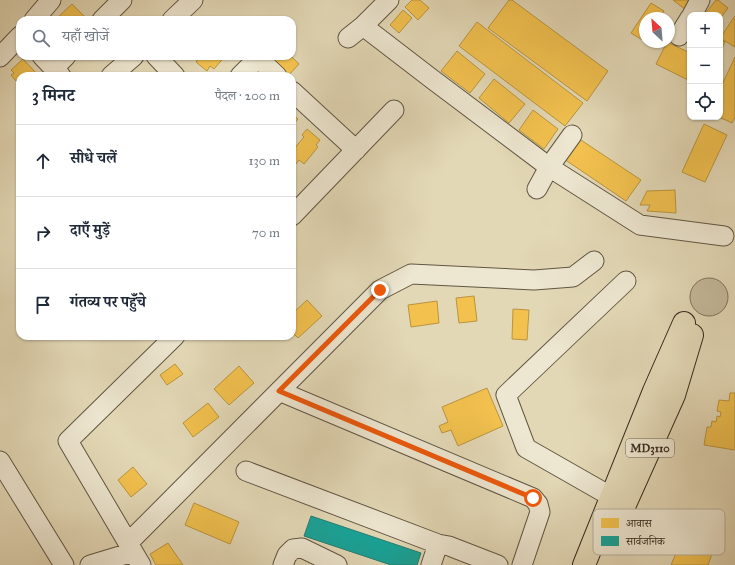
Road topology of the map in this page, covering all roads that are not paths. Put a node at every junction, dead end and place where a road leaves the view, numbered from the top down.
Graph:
1 (51, 0) edge
2 (193, 0) edge
3 (389, 0) edge
4 (700, 0) edge
5 (694, 12) edge
6 (37, 16) edge
7 (176, 16) edge
8 (687, 23) edge
9 (363, 26) junction
10 (679, 36) dead end
11 (348, 38) dead end
12 (16, 40) edge
13 (0, 57) edge
14 (129, 60) edge
15 (160, 60) edge
16 (256, 60) edge
17 (260, 60) edge
18 (116, 72) edge
19 (171, 72) edge
20 (244, 72) edge
21 (273, 72) edge
22 (296, 95) edge
23 (394, 110) dead end
24 (572, 135) dead end
25 (356, 150) junction
26 (548, 167) junction
27 (537, 189) dead end
28 (296, 206) edge
29 (724, 236) dead end
30 (594, 261) dead end
31 (626, 281) dead end
32 (171, 340) edge
33 (279, 391) junction
34 (0, 461) edge
35 (246, 471) dead end
36 (612, 497) junction
37 (607, 509) edge
38 (623, 509) edge
39 (593, 543) edge
40 (438, 544) junction
41 (134, 553) edge
42 (604, 555) edge
43 (64, 565) edge
44 (90, 565) edge
45 (283, 565) edge
46 (337, 565) edge
47 (431, 565) edge
48 (499, 565) edge
49 (522, 565) edge
50 (584, 565) edge
51 (600, 565) edge

1 - 6 street
2 - 7 street
3 - 9 street
4 - 5 street
8 - 10 street
9 - 11 street
9 - 26 street
12 - 13 street
14 - 18 street
15 - 19 street
16 - 20 street
17 - 21 street
22 - 25 street
23 - 25 street
24 - 26 street
25 - 28 street
26 - 27 street
26 - 29 street
30 - 33 street
31 - 36 street
32 - 41 street
33 - 41 street
33 - 49 street
34 - 43 street
35 - 40 street
36 - 37 main road, MD3110
36 - 38 main road, MD3110
39 - 50 main road, MD3110
40 - 47 street
40 - 48 street
41 - 44 street
42 - 51 main road, MD3110
45 - 46 street

